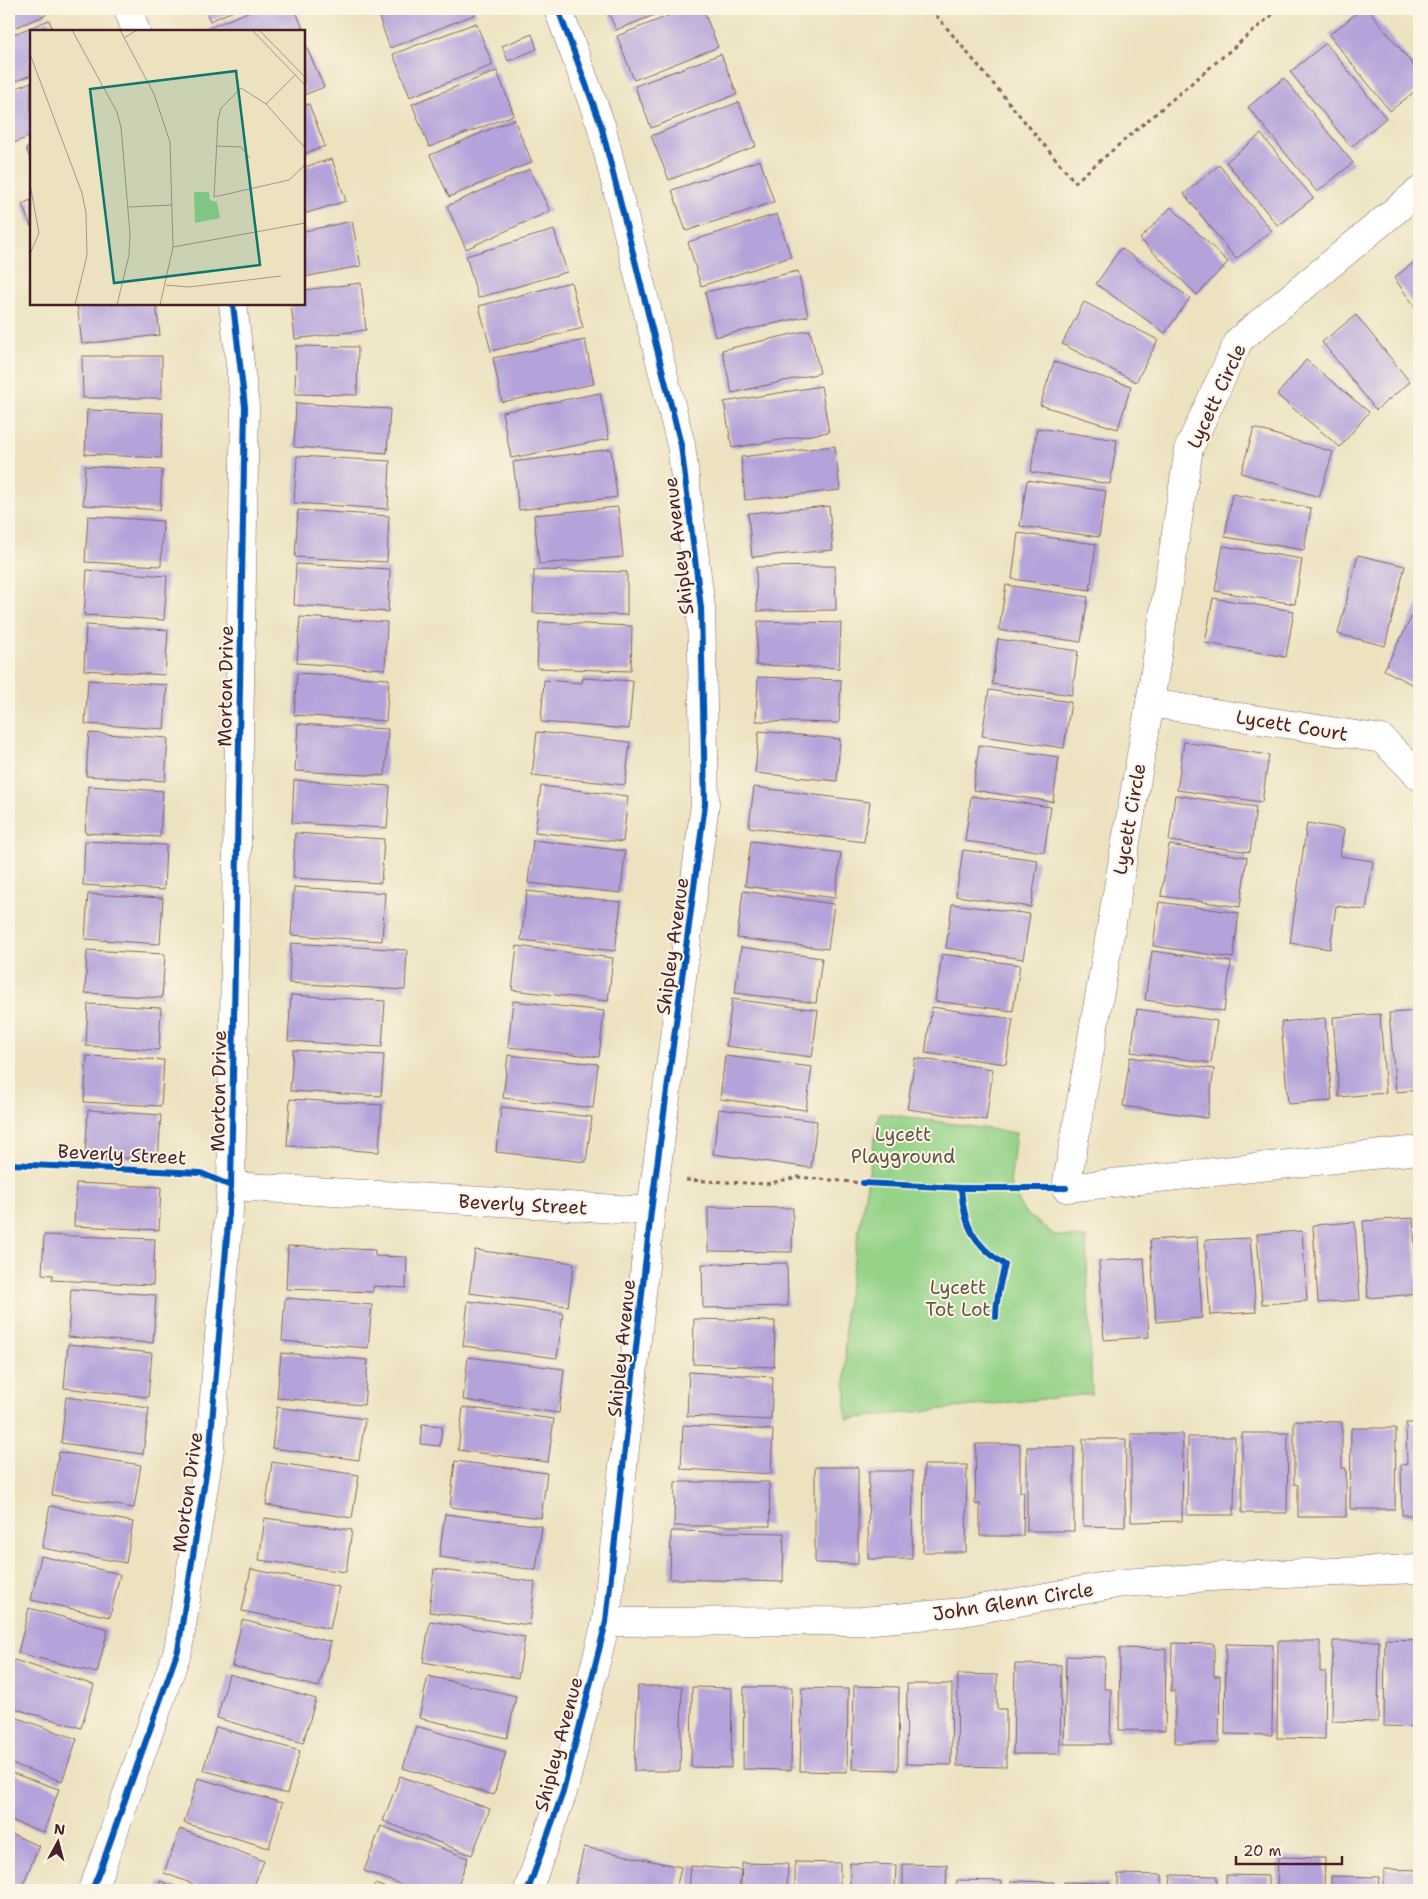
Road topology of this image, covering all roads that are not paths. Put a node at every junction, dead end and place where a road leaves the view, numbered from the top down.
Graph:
1 (128, 9) edge
2 (558, 9) edge
3 (136, 30) edge
4 (1419, 191) edge
5 (234, 305) edge
6 (1150, 703) junction
7 (1419, 776) edge
8 (1419, 1150) edge
9 (231, 1186) junction
10 (651, 1211) junction
11 (1419, 1568) edge
12 (606, 1622) junction
13 (92, 1890) edge
14 (528, 1890) edge

1 - 3 street
2 - 10 street, Shipley Avenue
4 - 6 street, Lycett Circle
5 - 9 street, Morton Drive
6 - 7 street, Lycett Court
6 - 8 street, Lycett Circle
9 - 10 street, Beverly Street
9 - 13 street, Morton Drive
10 - 12 street, Shipley Avenue
11 - 12 street, John Glenn Circle
12 - 14 street, Shipley Avenue

